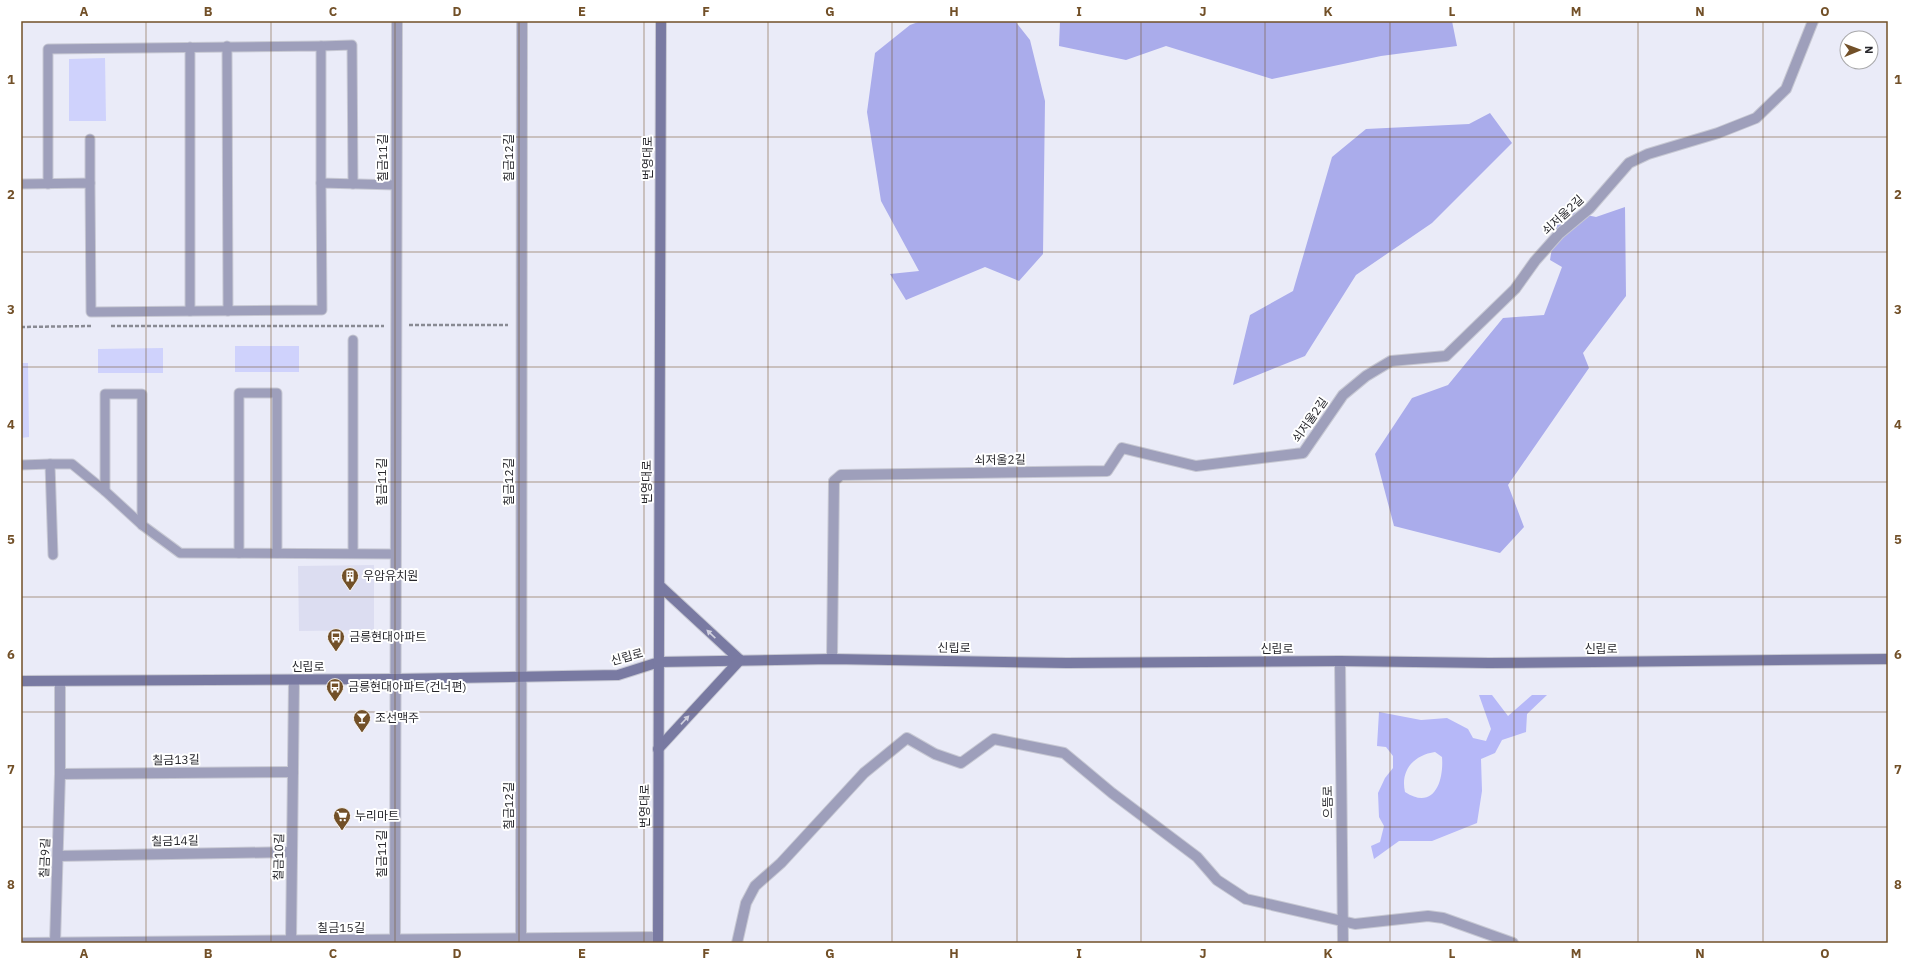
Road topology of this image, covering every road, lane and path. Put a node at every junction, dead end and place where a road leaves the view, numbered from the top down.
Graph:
1 (397, 21) edge
2 (522, 21) edge
3 (661, 21) edge
4 (1813, 21) edge
5 (227, 46) junction
6 (321, 46) junction
7 (190, 47) junction
8 (90, 139) dead end
9 (90, 183) junction
10 (321, 183) junction
11 (21, 184) edge
12 (48, 184) junction
13 (353, 184) junction
14 (396, 184) junction
15 (190, 311) junction
16 (228, 311) junction
17 (522, 325) junction
18 (93, 326) dead end
19 (109, 326) dead end
20 (396, 326) junction
21 (21, 327) edge
22 (353, 340) dead end
23 (50, 464) junction
24 (21, 465) edge
25 (105, 491) junction
26 (142, 525) junction
27 (239, 553) junction
28 (277, 553) junction
29 (353, 553) junction
30 (395, 554) junction
31 (53, 555) dead end
32 (660, 586) junction
33 (832, 659) junction
34 (1888, 659) edge
35 (740, 660) junction
36 (1340, 661) junction
37 (659, 662) junction
38 (522, 677) junction
39 (395, 679) junction
40 (294, 680) junction
41 (21, 681) edge
42 (60, 682) junction
43 (658, 748) junction
44 (293, 772) junction
45 (60, 774) junction
46 (292, 852) junction
47 (58, 856) junction
48 (1343, 923) junction
49 (658, 940) edge
50 (521, 941) edge
51 (291, 942) edge
52 (395, 942) edge
53 (24, 943) edge
54 (55, 943) edge
55 (736, 943) edge
56 (1343, 943) edge
57 (1513, 943) edge

1 - 14 street, 칠금11길
2 - 17 street, 칠금12길
3 - 32 street, 번영대로
4 - 33 street, 쇠저울2길
5 - 6 lane
5 - 7 lane
5 - 16 lane
6 - 10 lane
6 - 13 lane
7 - 12 lane
7 - 15 lane
8 - 9 lane
9 - 12 lane
9 - 15 lane
10 - 13 lane
10 - 16 lane
11 - 12 lane
13 - 14 lane
14 - 20 street, 칠금11길
15 - 16 lane
17 - 20 path
17 - 38 street, 칠금12길
18 - 21 path
19 - 20 path
20 - 30 street, 칠금11길
22 - 29 lane
23 - 24 lane
23 - 25 lane
23 - 31 lane
25 - 26 lane
25 - 26 lane
26 - 27 lane
27 - 28 lane
27 - 28 lane
28 - 29 lane
29 - 30 lane
30 - 39 street, 칠금11길
35 -> 32 street
32 - 37 street, 번영대로
33 - 35 street, 신립로
33 - 36 street, 신립로
34 - 36 street, 신립로
35 - 37 street, 신립로
43 -> 35 street
36 - 48 street, 으뜸로
37 - 38 street, 신립로
37 - 43 street, 번영대로
38 - 39 street, 신립로
38 - 50 street, 칠금12길
39 - 40 street, 신립로
39 - 52 street, 칠금11길
40 - 42 street, 신립로
40 - 44 street, 칠금10길
41 - 42 street, 신립로
42 - 45 street, 칠금9길
43 - 49 street, 번영대로
44 - 45 street, 칠금13길
44 - 46 street, 칠금10길
45 - 47 street, 칠금9길
46 - 47 street, 칠금14길
46 - 51 street, 칠금10길
47 - 54 street, 칠금9길
48 - 55 street
48 - 56 street, 으뜸로
48 - 57 street
49 - 50 street, 칠금15길
50 - 52 street, 칠금15길
51 - 52 street, 칠금15길
51 - 54 street, 칠금15길
53 - 54 street, 칠금15길

